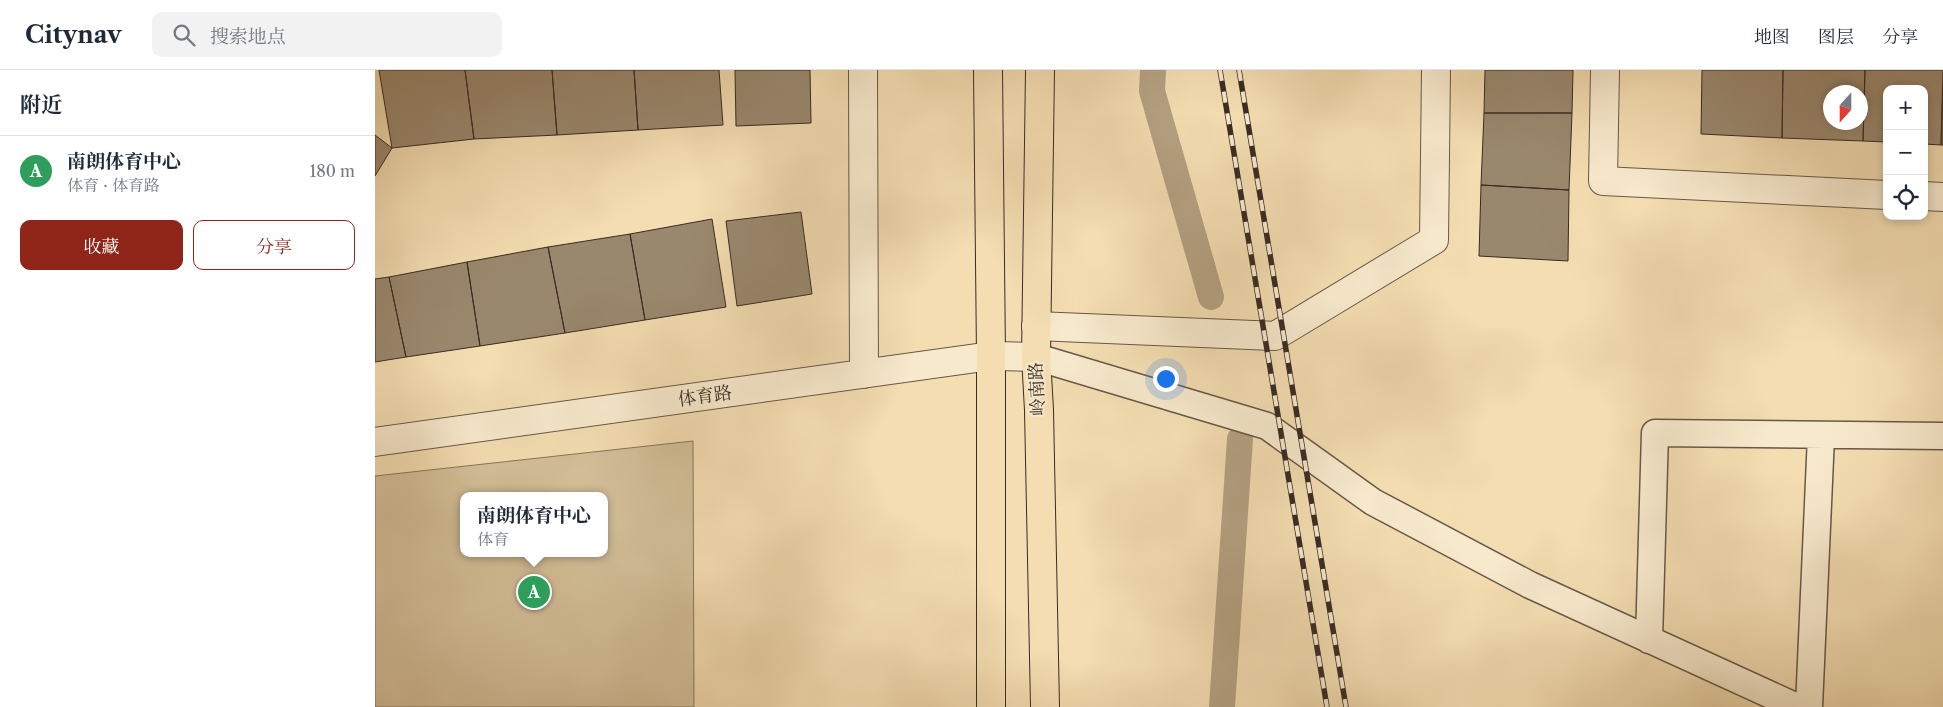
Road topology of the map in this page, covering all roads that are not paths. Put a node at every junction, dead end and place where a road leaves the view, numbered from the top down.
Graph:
1 (863, 70) edge
2 (989, 70) edge
3 (1040, 70) edge
4 (1437, 70) edge
5 (1605, 70) edge
6 (1883, 194) edge
7 (1928, 196) edge
8 (1943, 197) edge
9 (1036, 326) junction
10 (991, 356) junction
11 (1036, 356) junction
12 (864, 374) junction
13 (1821, 436) junction
14 (1943, 436) edge
15 (375, 442) edge
16 (1649, 640) junction
17 (991, 707) edge
18 (1045, 707) edge
19 (1797, 707) edge
20 (1809, 707) edge

1 - 12 street
2 - 10 main road
3 - 9 main road, 岭南路
4 - 9 street
5 - 6 street
7 - 8 street
9 - 11 main road, 岭南路
10 - 11 street, 体育路
10 - 12 street, 体育路
10 - 17 main road
11 - 16 street
11 - 18 main road, 岭南路
12 - 15 street, 体育路
13 - 14 street
13 - 16 street
13 - 20 street
16 - 19 street

